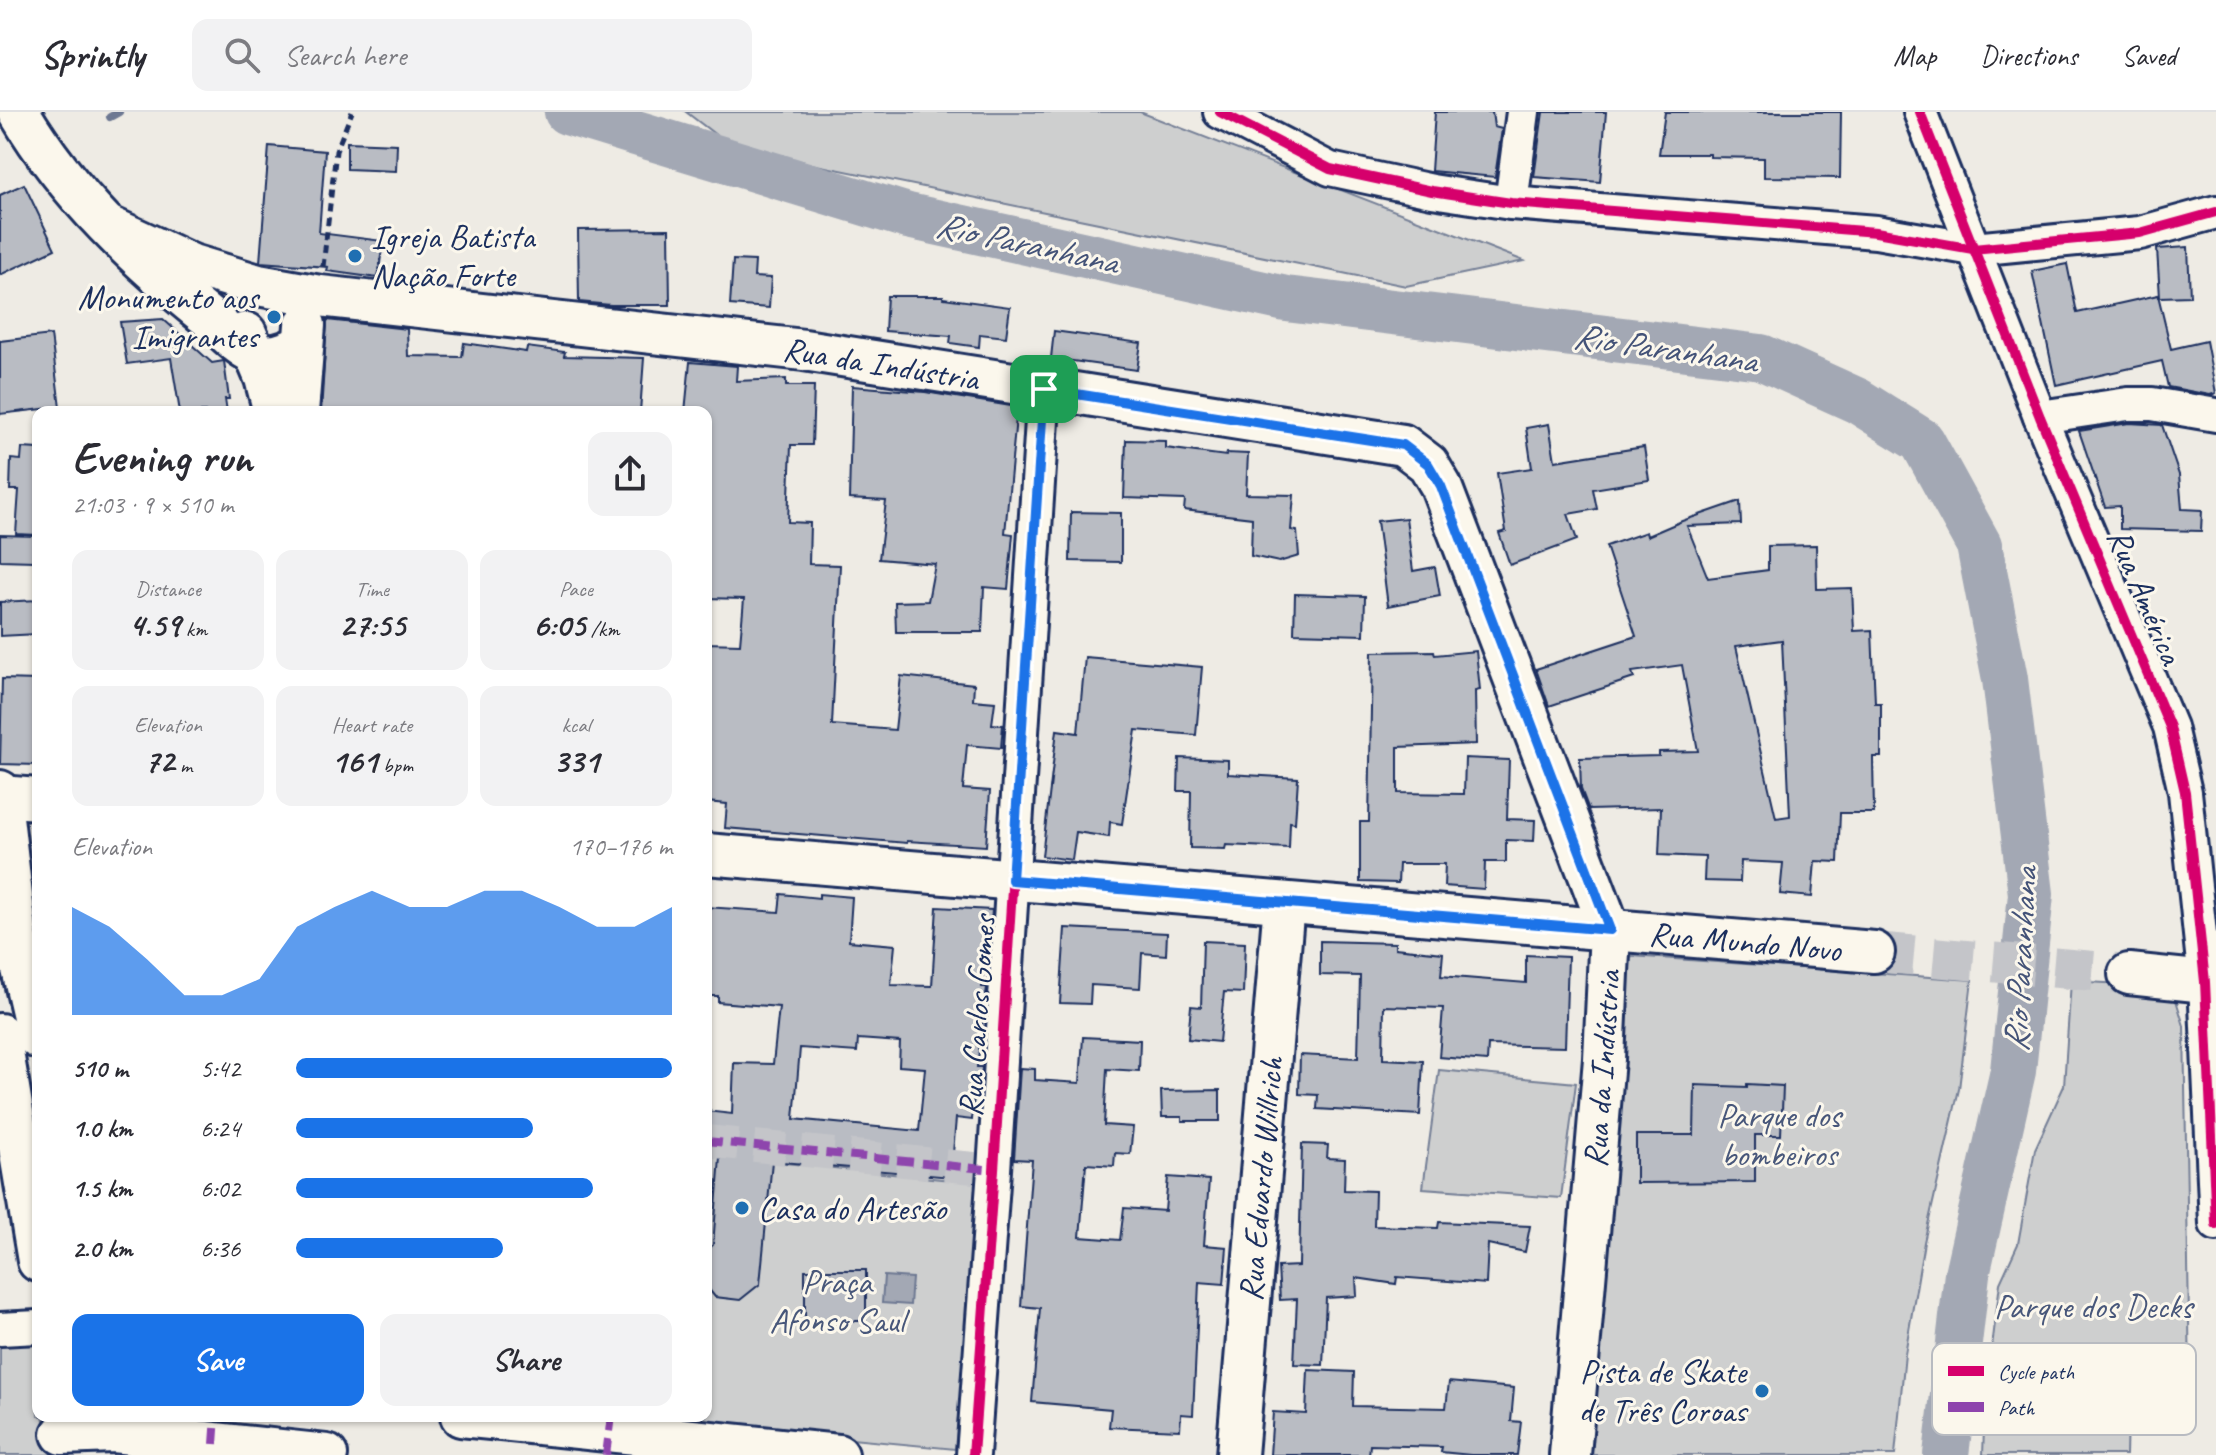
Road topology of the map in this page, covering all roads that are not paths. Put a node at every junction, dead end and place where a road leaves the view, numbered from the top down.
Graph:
1 (19, 112) edge
2 (1220, 112) edge
3 (1523, 112) edge
4 (1920, 112) edge
5 (1511, 203) junction
6 (2216, 212) edge
7 (110, 227) junction
8 (1973, 249) junction
9 (258, 285) junction
10 (314, 294) junction
11 (303, 344) junction
12 (254, 354) junction
13 (1044, 389) junction
14 (272, 406) edge
15 (298, 406) edge
16 (2216, 415) edge
17 (2040, 417) junction
18 (0, 794) edge
19 (32, 798) edge
20 (712, 855) edge
21 (1012, 880) junction
22 (1284, 903) junction
23 (1610, 930) junction
24 (1874, 952) tunnel mouth
25 (2129, 974) tunnel mouth
26 (2211, 982) edge
27 (32, 1012) edge
28 (0, 1034) edge
29 (18, 1129) edge
30 (32, 1221) edge
31 (2216, 1224) edge
32 (32, 1327) edge
33 (0, 1329) edge
34 (479, 1422) edge
35 (610, 1424) edge
36 (113, 1434) edge
37 (63, 1435) edge
38 (215, 1438) edge
39 (533, 1440) edge
40 (662, 1446) edge
41 (327, 1455) edge
42 (838, 1455) edge
43 (973, 1455) edge
44 (1237, 1455) edge
45 (1570, 1455) edge

1 - 7 main road
2 - 5 street
3 - 5 street
4 - 8 street, Rua América
5 - 8 street
6 - 8 street
7 - 9 main road
7 - 12 main road
8 - 17 street, Rua América
9 - 10 main road
9 - 12 main road
10 - 11 main road
10 - 13 main road, Rua da Indústria
11 - 12 main road
11 - 15 main road
12 - 14 main road
13 - 21 street, Rua Carlos Gomes
13 - 23 main road, Rua da Indústria
16 - 17 street
17 - 26 street, Rua América
18 - 19 main road
18 - 27 main road
20 - 21 main road, Rua Mundo Novo
21 - 22 main road, Rua Mundo Novo
21 - 43 street, Rua Carlos Gomes
22 - 23 main road, Rua Mundo Novo
22 - 44 main road, Rua Eduardo Willrich
23 - 24 main road, Rua Mundo Novo
23 - 45 main road, Rua da Indústria
25 - 26 main road
26 - 31 street, Rua América
28 - 29 main road
29 - 30 main road
32 - 33 street
34 - 39 main road
35 - 39 main road
35 - 40 main road
36 - 37 main road
36 - 38 main road
38 - 41 main road
40 - 42 main road

